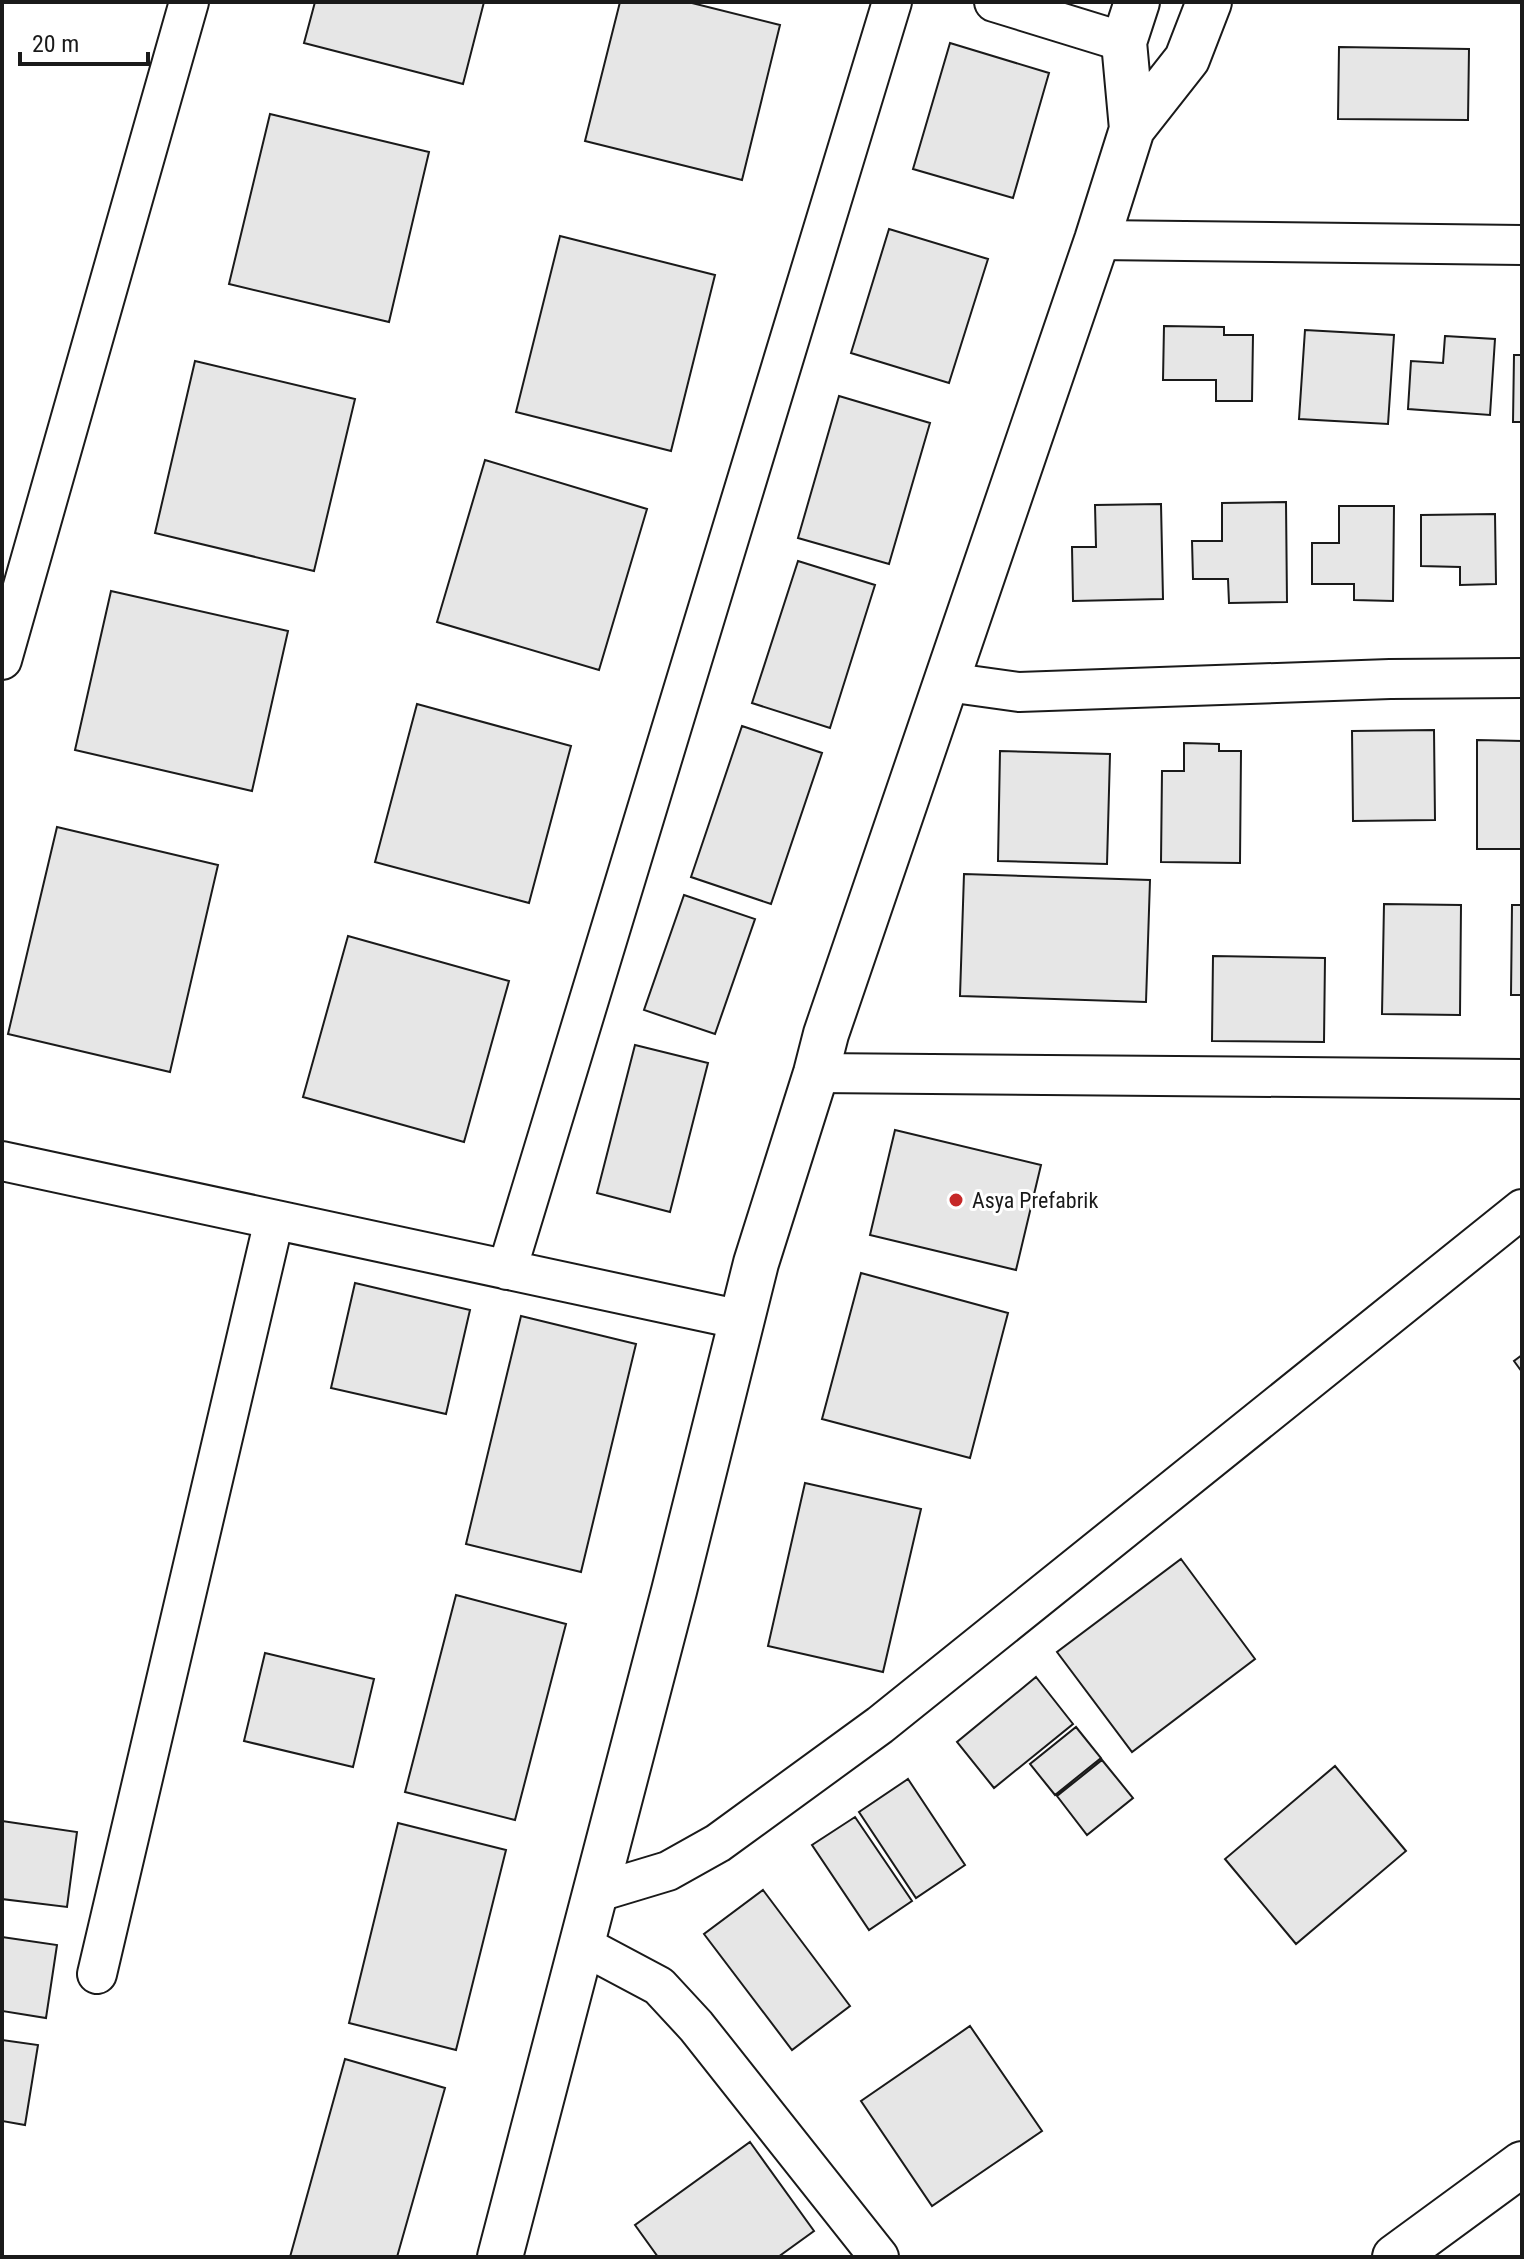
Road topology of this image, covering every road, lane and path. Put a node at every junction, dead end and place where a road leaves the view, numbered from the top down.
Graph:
1 (189, 2) edge
2 (892, 2) edge
3 (994, 2) edge
4 (1209, 2) edge
5 (1130, 22) edge
6 (1132, 129) junction
7 (1097, 240) junction
8 (1522, 245) edge
9 (2, 660) edge
10 (1522, 678) edge
11 (947, 682) junction
12 (816, 1073) junction
13 (1522, 1079) edge
14 (2, 1161) edge
15 (1522, 1209) edge
16 (274, 1220) junction
17 (507, 1270) junction
18 (742, 1320) junction
19 (595, 1893) junction
20 (582, 1945) junction
21 (97, 1974) dead end
22 (1522, 2164) edge
23 (500, 2257) edge
24 (879, 2257) edge
25 (1395, 2257) edge

1 - 9 street
2 - 17 street
3 - 5 street
4 - 6 street
5 - 6 street
6 - 7 street
7 - 8 street
7 - 11 street
10 - 11 street
11 - 12 street
12 - 13 street
12 - 18 street
14 - 16 street
15 - 19 street
16 - 17 street
16 - 21 street
17 - 18 street
18 - 19 street
19 - 20 street
20 - 23 street
20 - 24 street
22 - 25 street

